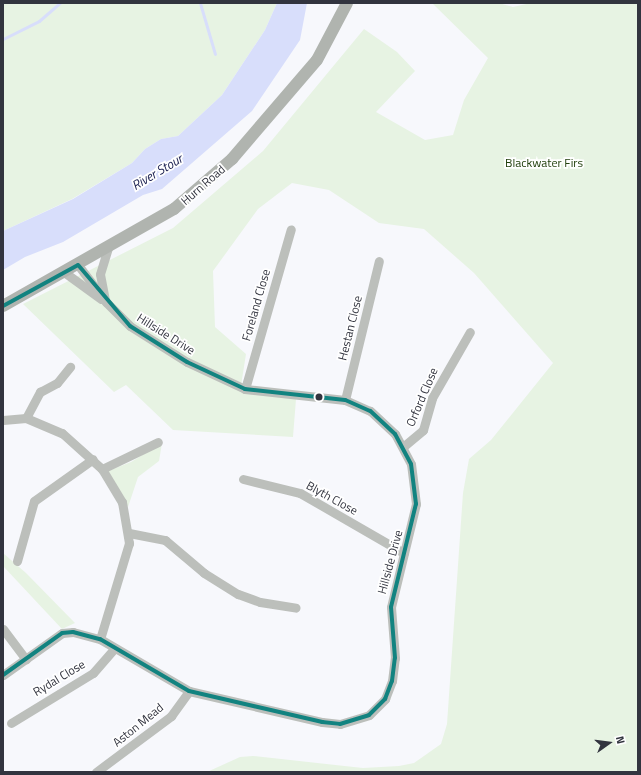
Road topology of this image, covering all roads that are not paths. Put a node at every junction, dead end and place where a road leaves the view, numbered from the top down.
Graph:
1 (347, 3) edge
2 (291, 229) dead end
3 (108, 247) junction
4 (379, 261) dead end
5 (78, 265) junction
6 (64, 272) junction
7 (106, 302) junction
8 (3, 306) edge
9 (470, 332) dead end
10 (70, 367) dead end
11 (245, 389) junction
12 (345, 400) junction
13 (26, 418) junction
14 (3, 420) edge
15 (158, 442) dead end
16 (404, 446) junction
17 (93, 459) junction
18 (102, 469) junction
19 (243, 480) dead end
20 (129, 533) junction
21 (404, 553) junction
22 (17, 561) dead end
23 (296, 608) dead end
24 (3, 629) edge
25 (100, 639) junction
26 (115, 648) junction
27 (26, 659) junction
28 (3, 675) edge
29 (189, 691) junction
30 (11, 723) dead end
31 (96, 772) edge

1 - 3 main road, Hurn Road
2 - 11 street, Foreland Close
3 - 5 main road, Hurn Road
3 - 7 street
4 - 12 street, Hestan Close
5 - 6 main road, Hurn Road
5 - 7 street, Hillside Drive
6 - 7 street, Hillside Drive
6 - 8 main road, Hurn Road
7 - 11 street, Hillside Drive
9 - 16 street, Orford Close
10 - 13 street
11 - 12 street, Hillside Drive
12 - 16 street, Hillside Drive
13 - 14 street
13 - 17 street
15 - 18 street
16 - 21 street, Hillside Drive
17 - 18 street
17 - 22 street
18 - 20 street
19 - 21 street, Blyth Close
20 - 23 street
20 - 25 street
21 - 29 street, Hillside Drive
24 - 27 street
25 - 26 street, Hillside Drive
25 - 27 street, Hillside Drive
26 - 29 street, Hillside Drive
26 - 30 street, Rydal Close
27 - 28 street, Hillside Drive
29 - 31 street, Aston Mead

